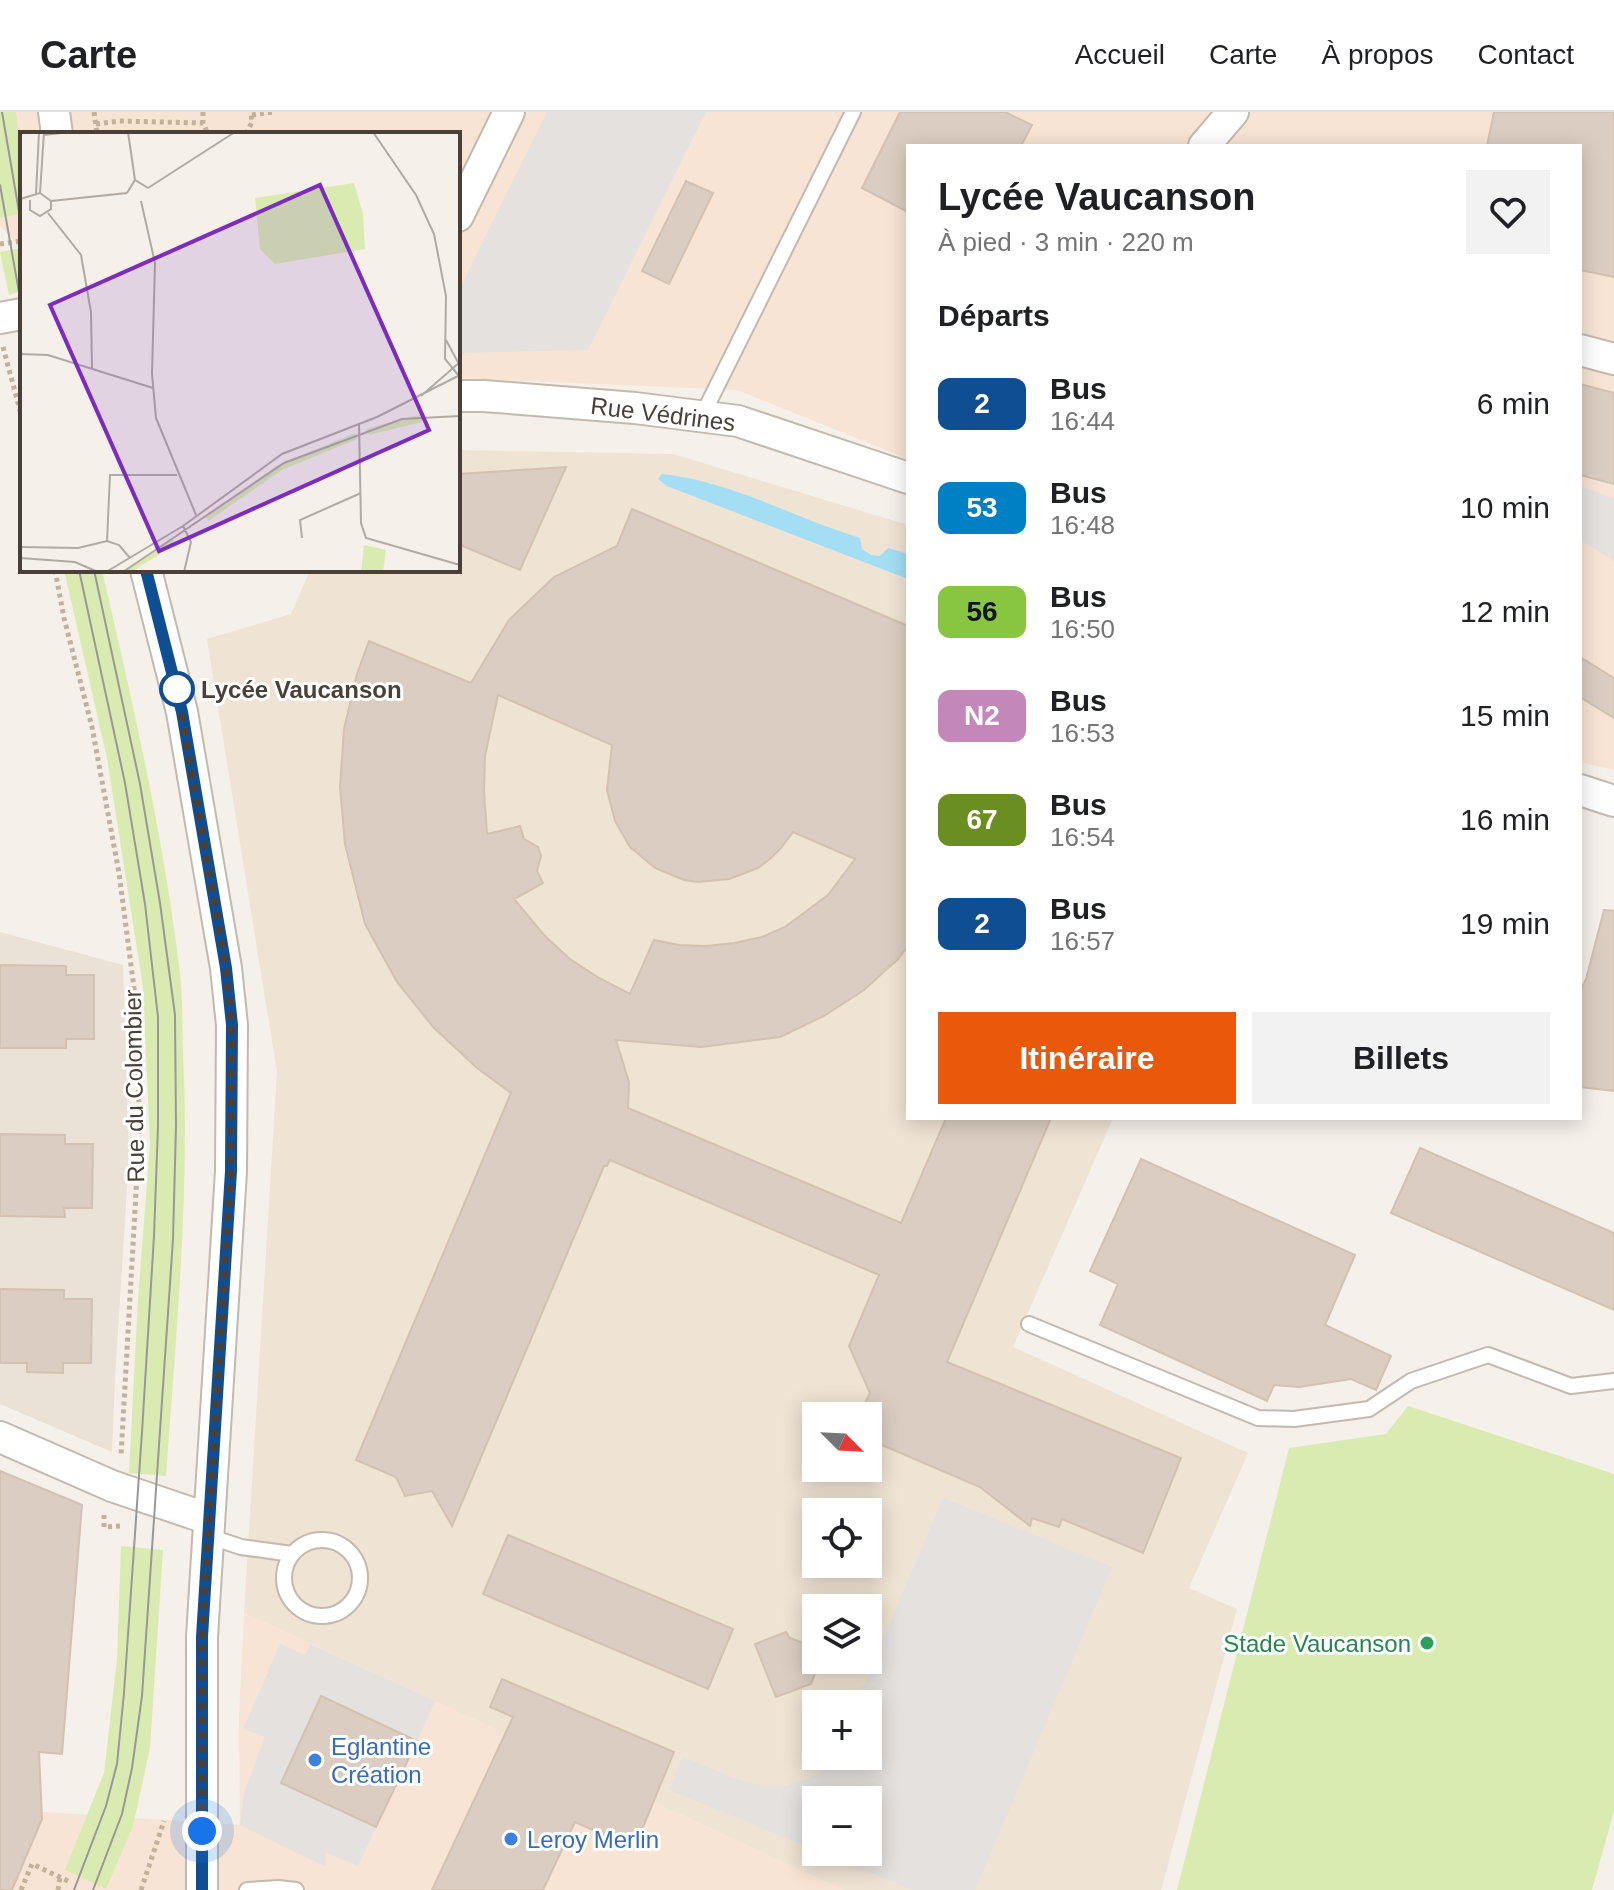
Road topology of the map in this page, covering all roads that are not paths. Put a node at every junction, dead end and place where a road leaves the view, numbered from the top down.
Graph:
1 (54, 112) edge
2 (509, 112) edge
3 (853, 112) edge
4 (1233, 112) edge
5 (57, 132) edge
6 (1206, 144) edge
7 (460, 212) edge
8 (20, 316) edge
9 (1, 330) edge
10 (1582, 351) edge
11 (1614, 359) edge
12 (460, 396) edge
13 (702, 417) junction
14 (906, 477) edge
15 (147, 572) edge
16 (1582, 791) edge
17 (1614, 801) edge
18 (1029, 1324) dead end
19 (1614, 1381) edge
20 (0, 1437) edge
21 (209, 1528) junction
22 (292, 1554) junction
23 (202, 1890) edge
24 (247, 1890) edge
25 (296, 1890) edge

1 - 5 street
2 - 7 street
3 - 13 lane
4 - 6 street
8 - 9 street
10 - 11 street
12 - 13 street, Rue Védrines
13 - 14 street, Rue Védrines
15 - 21 street
16 - 17 street
18 - 19 lane
20 - 21 street
21 - 22 lane
21 - 23 street
22 - 22 lane
24 - 25 lane

